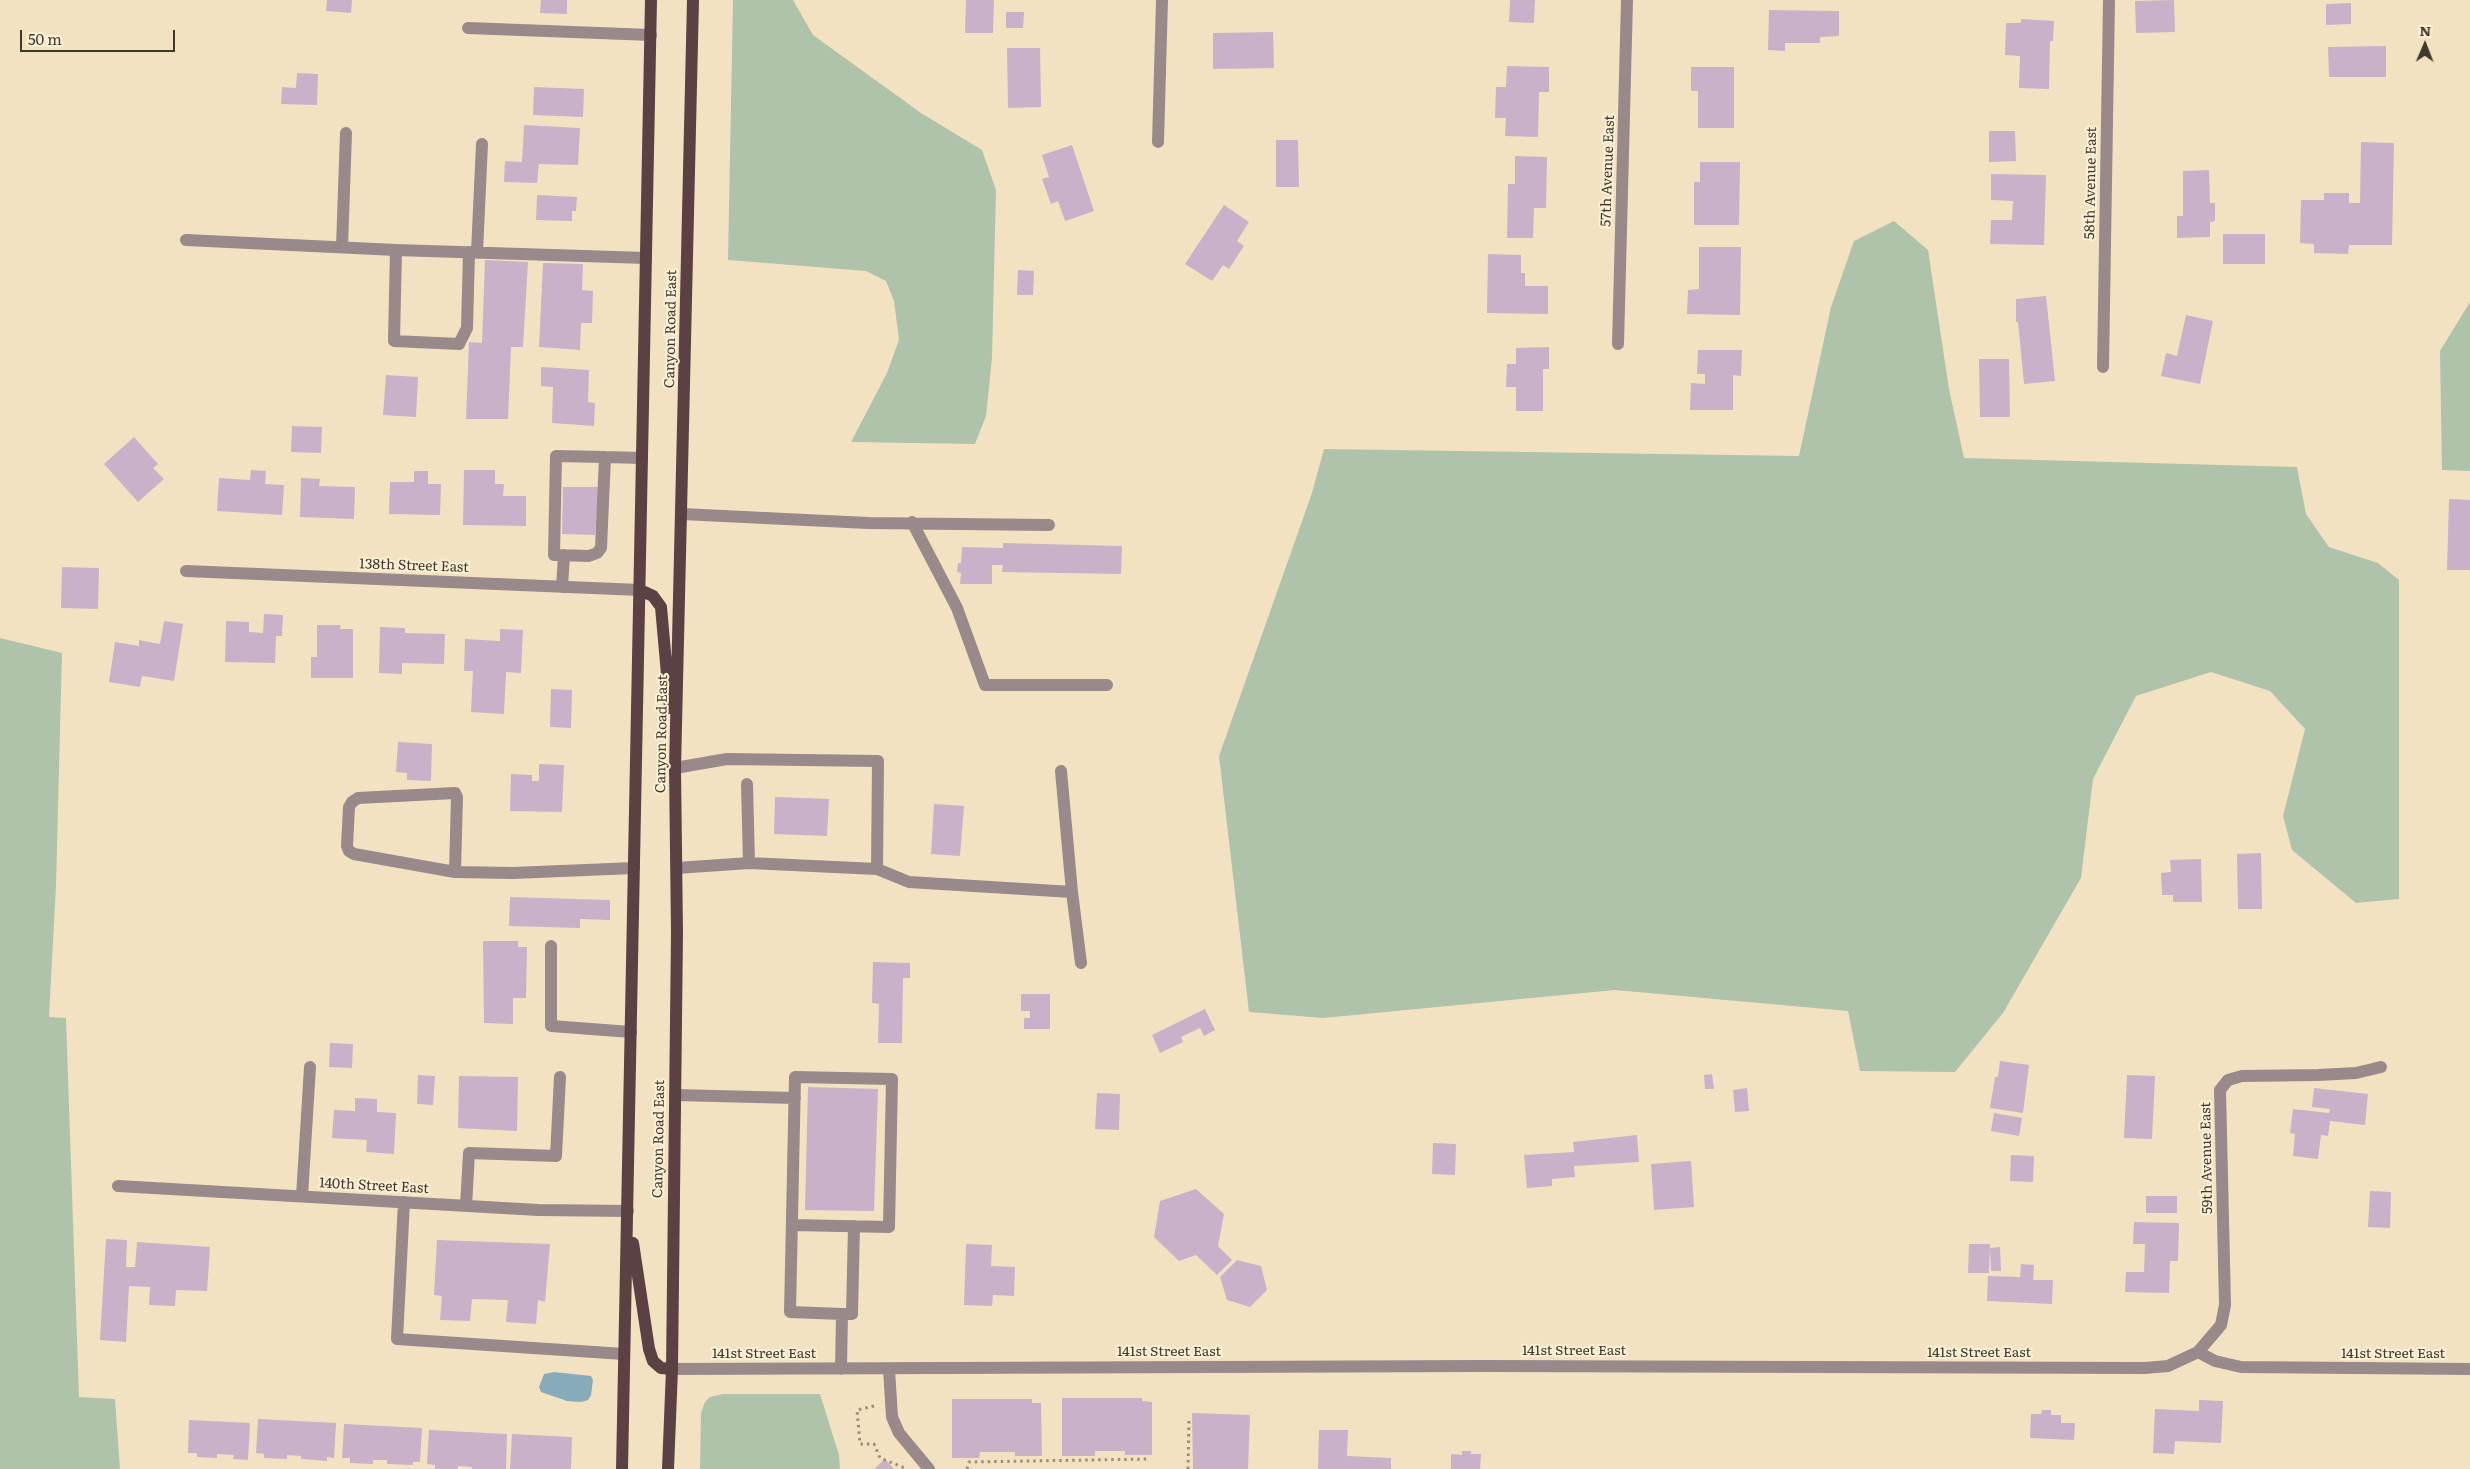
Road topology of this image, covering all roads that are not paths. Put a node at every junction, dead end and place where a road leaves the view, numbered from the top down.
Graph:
1 (651, 0) edge
2 (693, 0) edge
3 (1162, 0) edge
4 (1627, 0) edge
5 (2109, 0) edge
6 (468, 28) dead end
7 (650, 35) junction
8 (346, 133) dead end
9 (1158, 142) dead end
10 (482, 144) dead end
11 (186, 240) dead end
12 (342, 247) junction
13 (396, 250) junction
14 (473, 252) junction
15 (646, 258) junction
16 (1618, 344) dead end
17 (2104, 367) dead end
18 (605, 457) junction
19 (642, 458) junction
20 (682, 514) junction
21 (912, 522) junction
22 (1049, 524) dead end
23 (564, 555) junction
24 (186, 571) dead end
25 (562, 587) junction
26 (640, 590) junction
27 (1107, 684) dead end
28 (675, 768) junction
29 (1061, 771) dead end
30 (747, 784) dead end
31 (749, 864) junction
32 (634, 868) junction
33 (677, 868) junction
34 (877, 870) junction
35 (455, 872) junction
36 (1072, 892) junction
37 (551, 946) dead end
38 (1081, 963) dead end
39 (631, 1032) junction
40 (310, 1067) dead end
41 (2381, 1067) dead end
42 (560, 1077) dead end
43 (675, 1095) junction
44 (795, 1098) junction
45 (118, 1186) dead end
46 (302, 1196) junction
47 (404, 1202) junction
48 (466, 1206) junction
49 (628, 1211) junction
50 (793, 1225) junction
51 (854, 1226) junction
52 (842, 1314) junction
53 (2198, 1352) junction
54 (624, 1354) junction
55 (672, 1369) junction
56 (841, 1369) junction
57 (889, 1369) junction
58 (2470, 1369) edge
59 (622, 1469) edge
60 (668, 1469) edge
61 (929, 1469) edge

1 - 7 main road, Canyon Road East
2 - 20 main road, Canyon Road East
3 - 9 street
4 - 16 street, 57th Avenue East
5 - 17 street, 58th Avenue East
6 - 7 street
7 - 15 main road, Canyon Road East
8 - 12 street
10 - 14 street
11 - 12 street
12 - 13 street
13 - 14 street
13 - 14 street
14 - 15 street
15 - 19 main road, Canyon Road East
18 - 19 street
18 - 23 street
18 - 23 street
19 - 26 main road, Canyon Road East
20 - 21 street
20 - 28 main road, Canyon Road East
21 - 22 street
21 - 27 street
23 - 25 street
24 - 25 street, 138th Street East
25 - 26 street, 138th Street East
26 - 28 main road
26 - 32 main road, Canyon Road East
28 - 33 main road, Canyon Road East
28 - 34 street
29 - 36 street
30 - 31 street
31 - 33 street
31 - 34 street
32 - 35 street
32 - 39 main road, Canyon Road East
33 - 43 main road, Canyon Road East
34 - 36 street
35 - 35 street
36 - 38 street
37 - 39 street
39 - 49 main road, Canyon Road East
40 - 46 street
41 - 53 street, 59th Avenue East
42 - 48 street
43 - 44 street
43 - 55 main road, Canyon Road East
44 - 50 street
44 - 51 street
45 - 46 street, 140th Street East
46 - 47 street, 140th Street East
47 - 48 street, 140th Street East
47 - 54 street
48 - 49 street, 140th Street East
49 - 54 main road, Canyon Road East
49 - 55 main road
50 - 51 street
50 - 52 street
51 - 52 street
52 - 56 street
53 - 57 street, 141st Street East
53 - 58 street, 141st Street East
54 - 59 main road, Canyon Road East
55 - 56 street, 141st Street East
55 - 60 main road, Canyon Road East
56 - 57 street, 141st Street East
57 - 61 street

